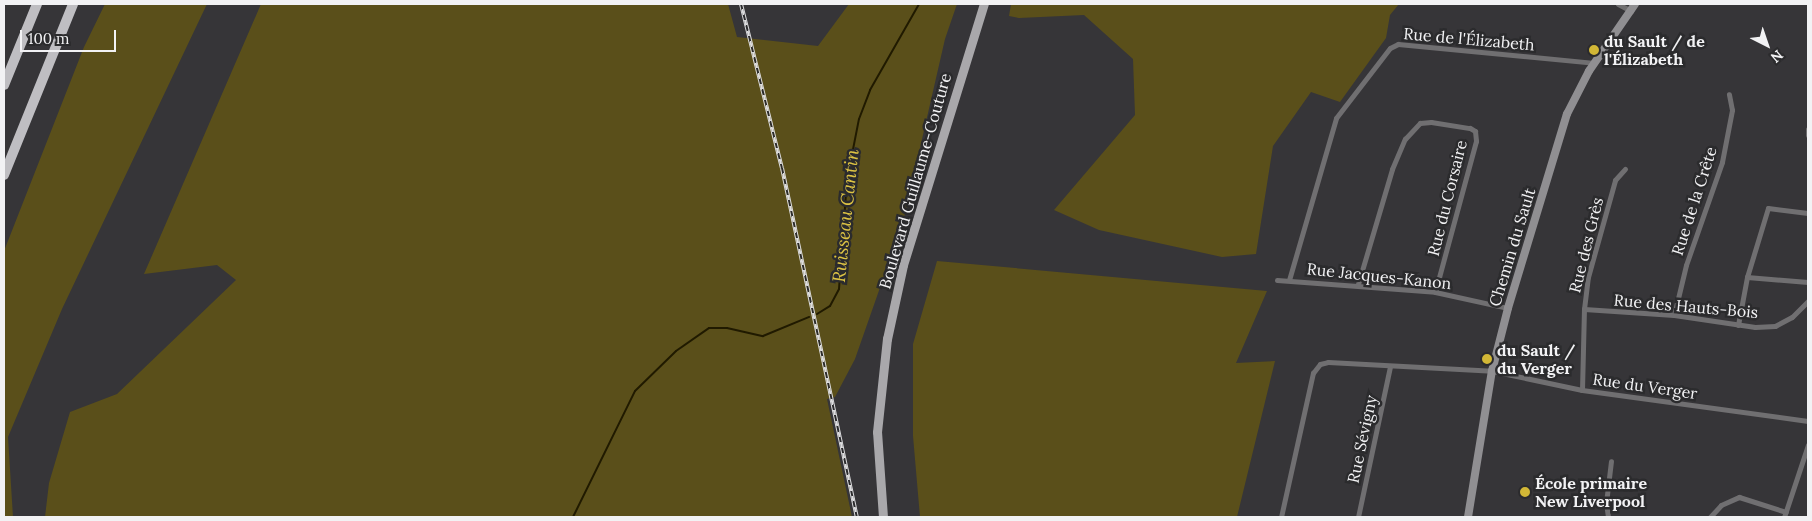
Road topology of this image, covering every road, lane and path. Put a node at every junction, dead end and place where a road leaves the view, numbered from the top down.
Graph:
1 (37, 4) edge
2 (73, 4) edge
3 (984, 4) edge
4 (1618, 4) edge
5 (1633, 7) edge
6 (1594, 63) junction
7 (4, 85) edge
8 (1729, 94) dead end
9 (1808, 129) edge
10 (1808, 135) edge
11 (1625, 169) dead end
12 (4, 175) edge
13 (1808, 214) edge
14 (1747, 277) junction
15 (1277, 280) dead end
16 (1289, 280) junction
17 (1808, 282) edge
18 (1358, 284) junction
19 (1435, 292) junction
20 (1808, 301) edge
21 (1508, 308) junction
22 (1584, 309) junction
23 (1674, 315) junction
24 (1738, 325) junction
25 (1390, 366) junction
26 (1492, 371) junction
27 (1582, 390) junction
28 (1808, 421) edge
29 (1808, 445) edge
30 (1611, 461) dead end
31 (1785, 515) edge
32 (883, 517) edge
33 (1281, 517) edge
34 (1358, 517) edge
35 (1468, 517) edge
36 (1608, 517) edge
37 (1710, 517) edge

1 - 7 highway
2 - 12 highway
3 - 32 main road, Boulevard Guillaume-Couture
4 - 5 street
5 - 6 street, Chemin du Sault
6 - 16 street, Rue de l'Élizabeth
6 - 21 street, Chemin du Sault
8 - 23 street, Rue de la Crête
9 - 10 street
11 - 22 street, Rue des Grès
13 - 14 street
14 - 17 street
14 - 24 street
15 - 16 street, Rue Jacques-Kanon
16 - 18 street, Rue Jacques-Kanon
18 - 19 street, Rue Jacques-Kanon
18 - 19 street, Rue du Corsaire
19 - 21 street, Rue Jacques-Kanon
20 - 24 street, Rue des Hauts-Bois
21 - 26 street, Chemin du Sault
22 - 23 street, Rue des Hauts-Bois
22 - 27 street, Rue des Grès
23 - 24 street, Rue des Hauts-Bois
25 - 26 street, Rue du Verger
25 - 33 street, Rue du Verger
25 - 34 street, Rue Sévigny
26 - 27 street, Rue du Verger
26 - 35 street, Chemin du Sault
27 - 28 street, Rue du Verger
29 - 31 street
30 - 36 street
31 - 37 street

